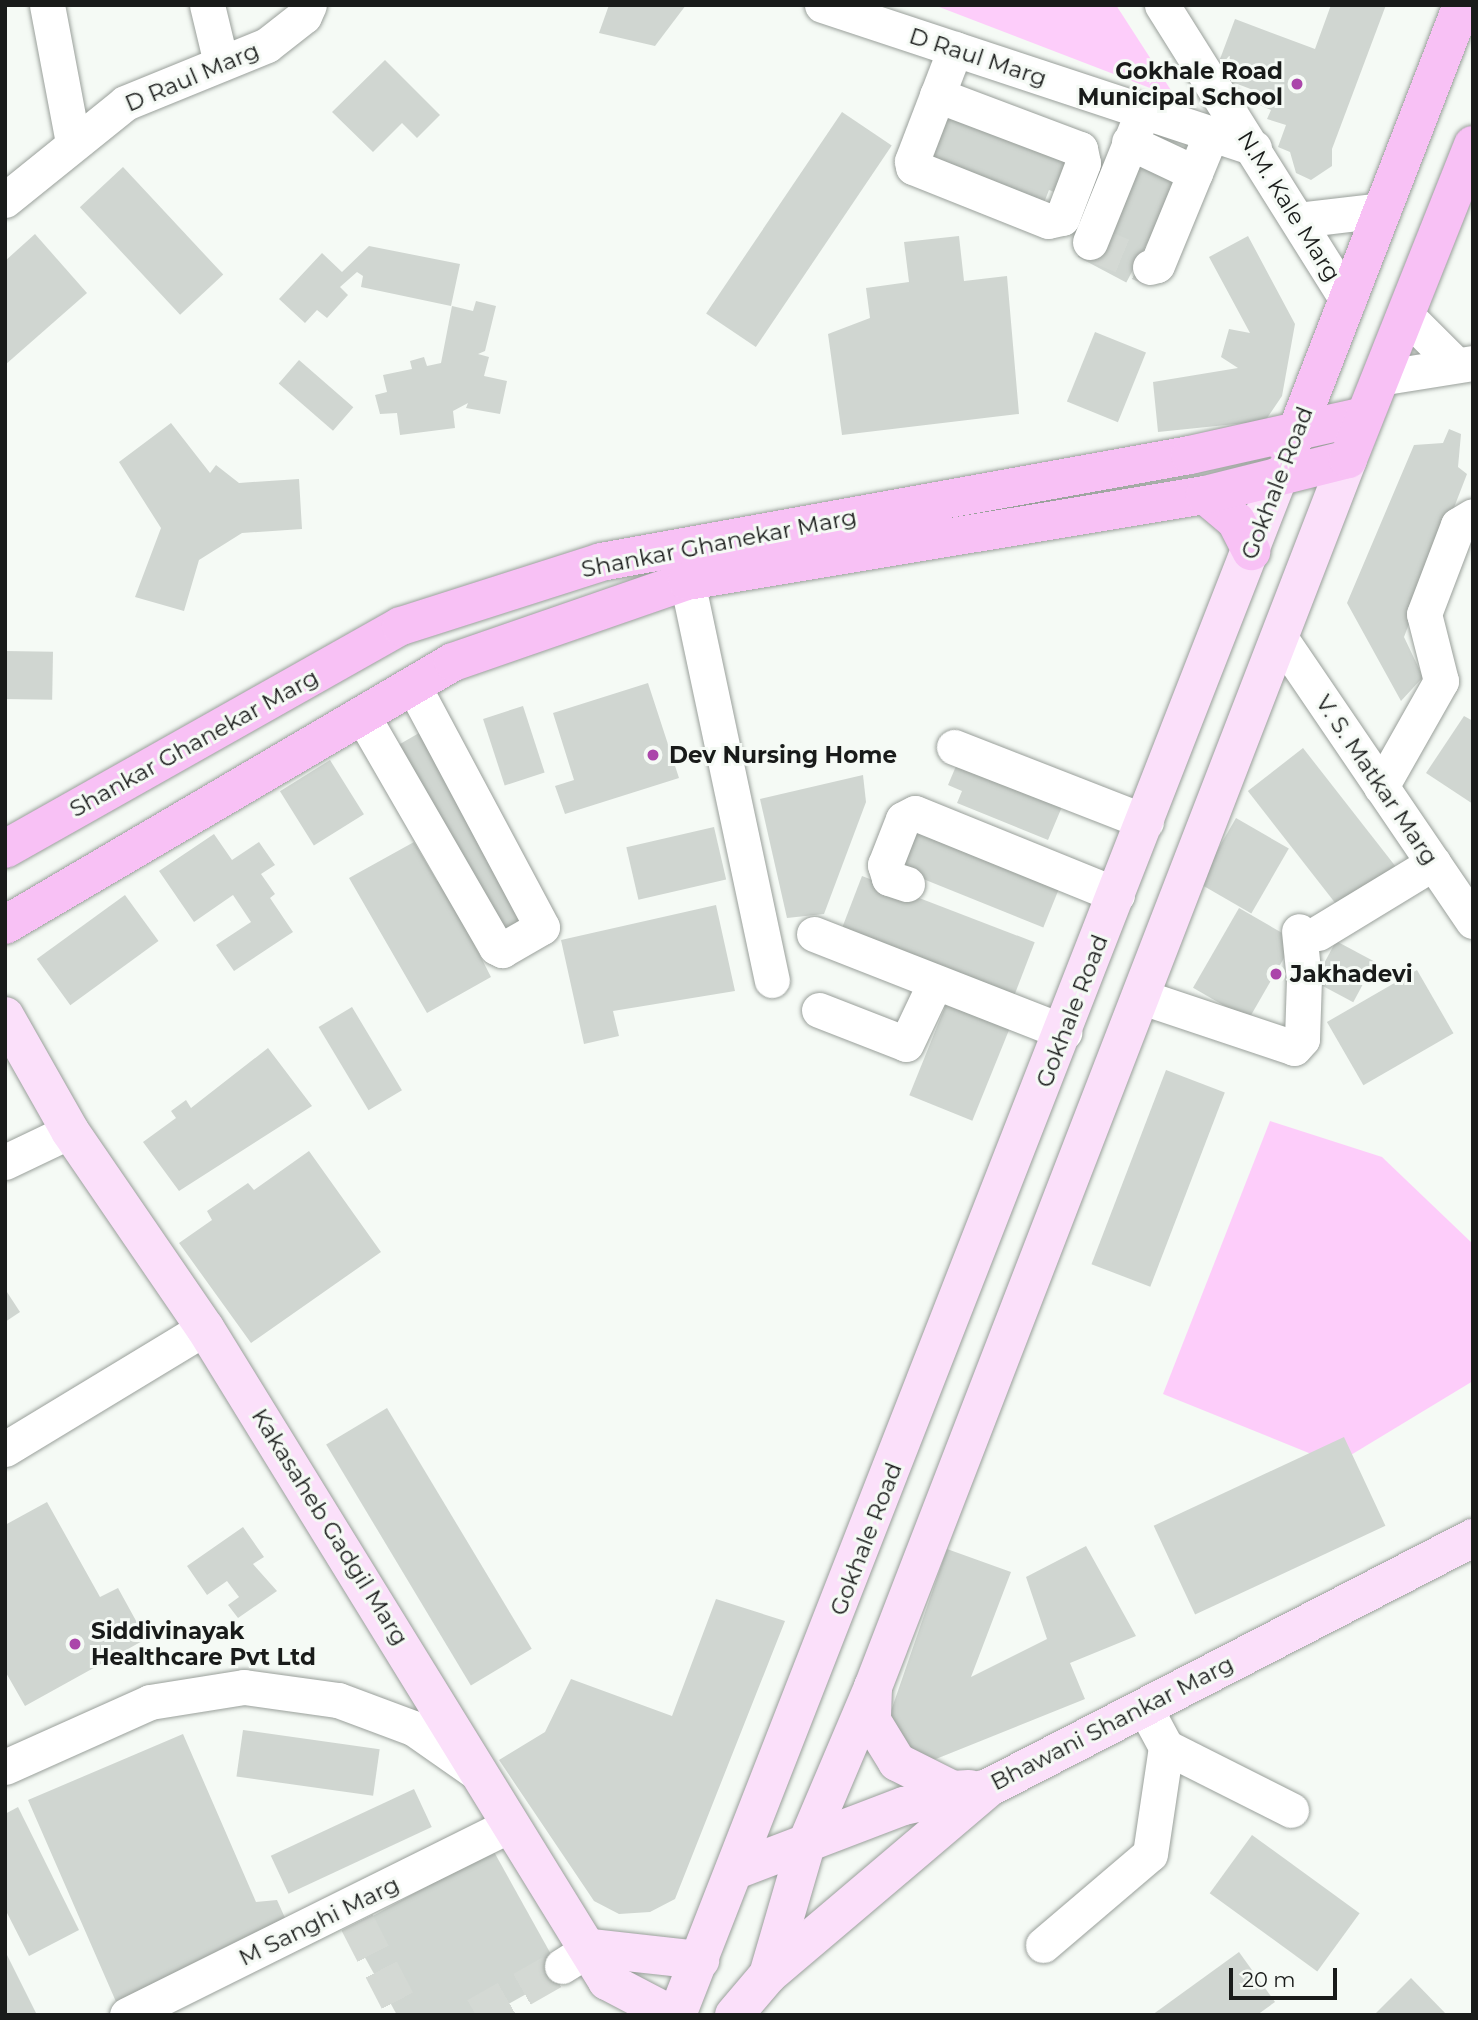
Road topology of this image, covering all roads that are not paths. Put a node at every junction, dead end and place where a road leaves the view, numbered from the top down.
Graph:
1 (47, 5) edge
2 (207, 5) edge
3 (309, 5) edge
4 (822, 5) edge
5 (1162, 5) edge
6 (1462, 5) edge
7 (955, 49) junction
8 (221, 63) junction
9 (1033, 75) junction
10 (1066, 86) junction
11 (937, 95) junction
12 (1014, 125) junction
13 (1136, 127) junction
14 (1212, 134) junction
15 (1046, 136) junction
16 (73, 142) junction
17 (1473, 145) edge
18 (1254, 148) junction
19 (1195, 173) junction
20 (5, 200) edge
21 (1383, 210) junction
22 (1298, 220) junction
23 (1090, 242) dead end
24 (1150, 267) dead end
25 (1348, 301) junction
26 (1405, 314) junction
27 (1464, 364) edge
28 (1379, 378) junction
29 (1364, 416) junction
30 (1297, 432) junction
31 (1348, 459) junction
32 (1279, 476) junction
33 (1205, 495) junction
34 (1473, 516) edge
35 (1251, 551) junction
36 (687, 581) junction
37 (1280, 639) junction
38 (413, 685) junction
39 (362, 715) junction
40 (954, 747) dead end
41 (1381, 786) junction
42 (1146, 822) junction
43 (5, 849) edge
44 (1433, 863) junction
45 (907, 884) dead end
46 (1117, 895) junction
47 (1473, 921) edge
48 (5, 925) edge
49 (814, 934) dead end
50 (772, 980) dead end
51 (935, 983) junction
52 (1144, 990) junction
53 (819, 1010) dead end
54 (1223, 1012) dead end
55 (5, 1016) edge
56 (1064, 1032) junction
57 (70, 1131) junction
58 (5, 1162) edge
59 (205, 1328) junction
60 (5, 1449) edge
61 (1473, 1538) edge
62 (873, 1687) junction
63 (1145, 1708) junction
64 (1166, 1747) junction
65 (5, 1767) edge
66 (489, 1782) junction
67 (988, 1788) junction
68 (1291, 1810) dead end
69 (509, 1825) junction
70 (806, 1845) junction
71 (737, 1870) junction
72 (1043, 1945) dead end
73 (577, 1957) junction
74 (700, 1961) junction
75 (768, 1976) junction
76 (127, 2015) edge
77 (674, 2015) edge
78 (734, 2015) edge

1 - 16 street
2 - 8 street
3 - 8 street, D Raul Marg
4 - 7 street, D Raul Marg
5 - 18 street, N.M. Kale Marg
6 - 21 main road, Gokhale Road
7 - 9 street, D Raul Marg
7 - 11 street
8 - 16 street, D Raul Marg
9 - 10 street, D Raul Marg
9 - 12 street
10 - 13 street, D Raul Marg
10 - 15 street
11 - 12 street
11 - 15 street
12 - 15 street
13 - 14 street, D Raul Marg
13 - 19 street
13 - 23 street
14 - 18 street, D Raul Marg
14 - 19 street
16 - 20 street, D Raul Marg
17 - 26 main road
18 - 22 street, N.M. Kale Marg
19 - 24 street
21 - 22 street
21 - 25 main road, Gokhale Road
22 - 25 street, N.M. Kale Marg
25 - 30 main road, Gokhale Road
26 - 27 street
26 - 28 main road
27 - 28 street
28 - 29 main road
29 - 30 main road, Shankar Ghanekar Marg
29 - 31 main road
30 - 32 main road, Gokhale Road
30 - 43 main road, Shankar Ghanekar Marg
31 - 32 main road
31 - 37 main road
32 - 33 main road
32 - 35 main road, Gokhale Road
33 - 35 main road
33 - 36 main road
34 - 41 street
35 - 42 main road, Gokhale Road
36 - 38 main road
36 - 50 street
37 - 41 street, V. S. Matkar Marg
37 - 52 main road
38 - 39 main road
38 - 39 street
39 - 48 main road
40 - 42 street
41 - 44 street, V. S. Matkar Marg
42 - 46 main road, Gokhale Road
44 - 47 street, V. S. Matkar Marg
44 - 52 street
45 - 46 street
46 - 56 main road, Gokhale Road
49 - 51 street
51 - 53 street
51 - 56 street
52 - 54 street
52 - 62 main road
55 - 57 main road, Kakasaheb Gadgil Marg
56 - 71 main road, Gokhale Road
57 - 58 street
57 - 59 main road, Kakasaheb Gadgil Marg
59 - 60 street
59 - 66 main road, Kakasaheb Gadgil Marg
61 - 63 main road, Bhawani Shankar Marg
62 - 67 main road
62 - 70 main road
63 - 64 street
63 - 67 main road, Bhawani Shankar Marg
64 - 68 street
64 - 72 street
65 - 66 street
66 - 69 main road, Kakasaheb Gadgil Marg
67 - 70 main road, Bhawani Shankar Marg
67 - 75 main road
69 - 73 main road, Kakasaheb Gadgil Marg
69 - 76 street, M Sanghi Marg
70 - 71 main road, Bhawani Shankar Marg
70 - 75 main road
71 - 74 main road, Gokhale Road
73 - 74 main road
73 - 77 main road, Kakasaheb Gadgil Marg
74 - 77 main road, Gokhale Road
75 - 78 main road

